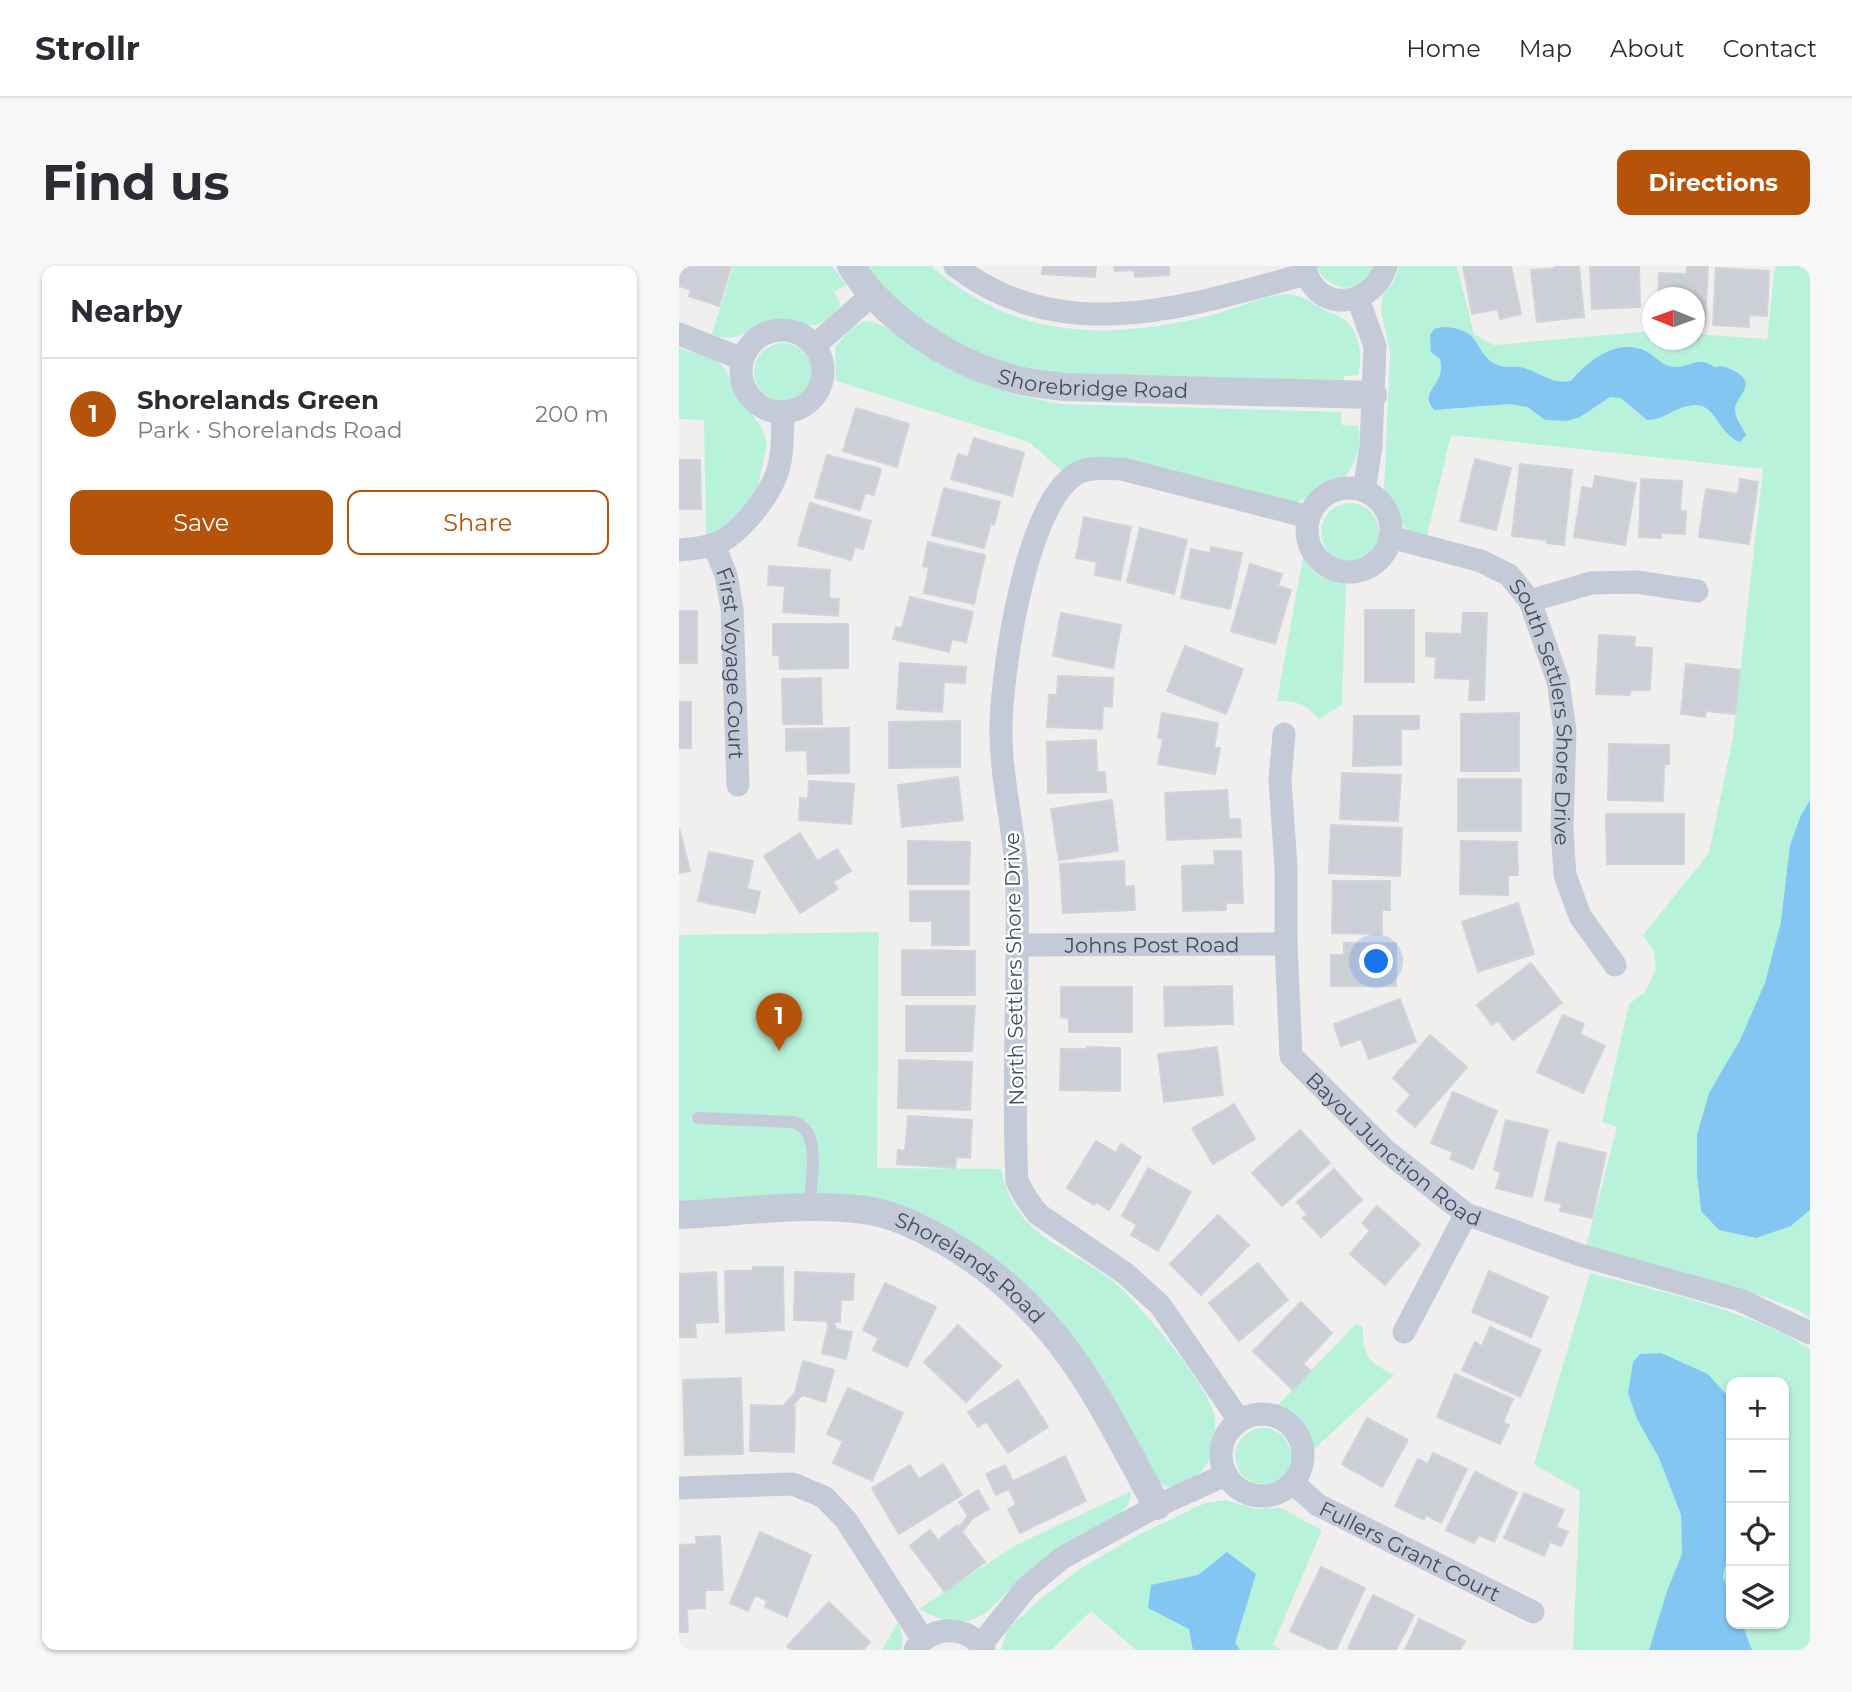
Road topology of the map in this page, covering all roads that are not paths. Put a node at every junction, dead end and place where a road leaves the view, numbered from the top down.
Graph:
1 (851, 266) edge
2 (955, 266) edge
3 (1386, 266) edge
4 (1305, 270) edge
5 (872, 295) junction
6 (1358, 299) junction
7 (679, 334) edge
8 (815, 345) junction
9 (742, 359) junction
10 (1373, 395) junction
11 (783, 412) junction
12 (1364, 491) junction
13 (1309, 517) junction
14 (1390, 537) junction
15 (715, 545) junction
16 (679, 550) edge
17 (1697, 591) dead end
18 (1530, 601) junction
19 (1284, 734) dead end
20 (738, 785) dead end
21 (1286, 944) junction
22 (1017, 945) junction
23 (1615, 965) dead end
24 (698, 1118) dead end
25 (809, 1208) junction
26 (1466, 1214) junction
27 (679, 1215) edge
28 (1404, 1332) dead end
29 (1810, 1333) edge
30 (1239, 1420) junction
31 (1225, 1475) junction
32 (1293, 1483) junction
33 (679, 1488) edge
34 (1157, 1506) junction
35 (1533, 1612) dead end
36 (919, 1645) edge
37 (983, 1647) edge

1 - 5 street, Shorebridge Road
2 - 4 street
3 - 6 street
4 - 6 street
5 - 8 street
5 - 10 street, Shorebridge Road
6 - 10 street
7 - 9 street
8 - 9 street
8 - 11 street
9 - 11 street
10 - 12 street
11 - 15 street
12 - 13 street
12 - 14 street
13 - 14 street
13 - 22 street, North Settlers Shore Drive
14 - 18 street, South Settlers Shore Drive
15 - 16 street
15 - 20 street, First Voyage Court
17 - 18 street
18 - 23 street, South Settlers Shore Drive
19 - 21 street, Bayou Junction Road
21 - 22 street, Johns Post Road
21 - 26 street, Bayou Junction Road
22 - 30 street, North Settlers Shore Drive
24 - 25 lane
25 - 27 street, Shorelands Road
25 - 34 street, Shorelands Road
26 - 28 street
26 - 29 street, Bayou Junction Road
30 - 31 street
30 - 32 street
31 - 32 street
31 - 34 street
32 - 35 street, Fullers Grant Court
33 - 36 street
34 - 37 street
36 - 37 street

